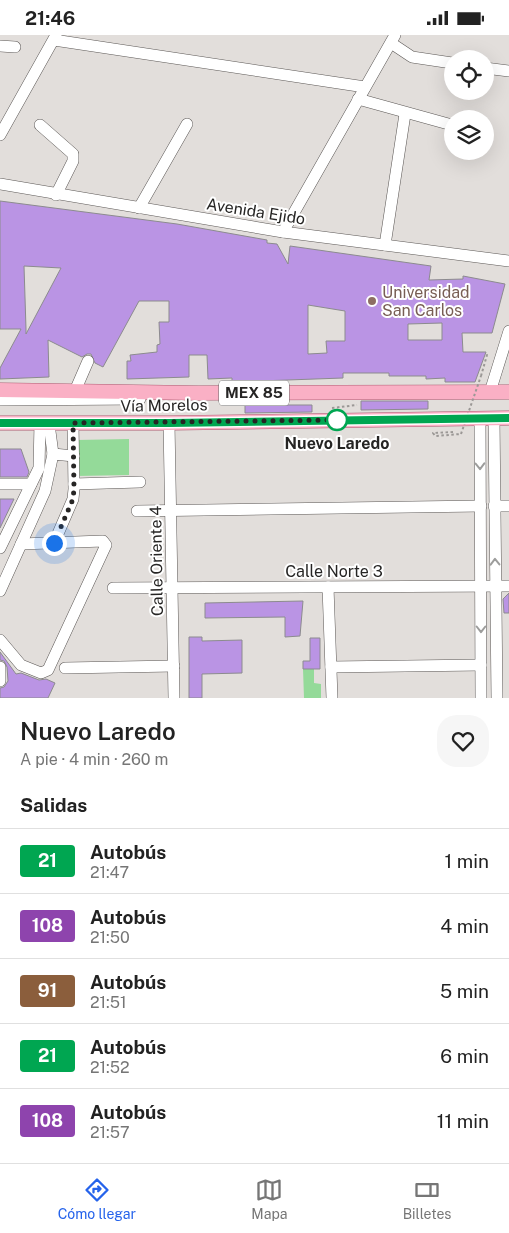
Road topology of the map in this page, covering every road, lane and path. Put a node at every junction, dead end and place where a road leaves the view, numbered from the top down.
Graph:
1 (55, 37) edge
2 (393, 39) edge
3 (0, 46) edge
4 (15, 47) dead end
5 (444, 62) edge
6 (494, 69) edge
7 (509, 71) edge
8 (365, 87) junction
9 (358, 99) junction
10 (405, 114) junction
11 (444, 123) edge
12 (187, 124) dead end
13 (40, 125) dead end
14 (0, 135) edge
15 (0, 184) edge
16 (56, 195) junction
17 (140, 208) junction
18 (283, 232) junction
19 (385, 245) junction
20 (509, 261) edge
21 (509, 331) edge
22 (88, 361) dead end
23 (481, 376) dead end
24 (0, 390) edge
25 (76, 391) junction
26 (509, 391) edge
27 (490, 392) junction
28 (509, 397) edge
29 (0, 400) edge
30 (361, 405) dead end
31 (332, 408) dead end
32 (509, 412) edge
33 (0, 417) edge
34 (487, 418) junction
35 (509, 418) edge
36 (0, 423) edge
37 (44, 423) junction
38 (73, 423) junction
39 (169, 423) junction
40 (461, 434) dead end
41 (53, 454) junction
42 (74, 456) junction
43 (140, 481) dead end
44 (74, 483) junction
45 (0, 484) edge
46 (32, 484) junction
47 (481, 506) junction
48 (494, 506) junction
49 (509, 506) edge
50 (171, 510) junction
51 (137, 511) dead end
52 (54, 543) junction
53 (21, 544) junction
54 (0, 548) edge
55 (481, 586) junction
56 (496, 586) junction
57 (509, 586) edge
58 (328, 587) junction
59 (112, 588) dead end
60 (172, 588) junction
61 (0, 591) edge
62 (0, 640) edge
63 (481, 665) junction
64 (496, 665) junction
65 (509, 665) edge
66 (174, 666) junction
67 (0, 667) edge
68 (65, 667) dead end
69 (331, 667) junction
70 (0, 681) edge
71 (174, 698) edge
72 (332, 698) edge
73 (481, 698) edge
74 (497, 698) edge

1 - 8 street
1 - 14 street
2 - 5 street
2 - 8 street
3 - 4 street
6 - 7 street
8 - 9 street
9 - 10 street
9 - 18 street
10 - 11 street
10 - 19 street
12 - 17 street
13 - 16 street
15 - 16 street, Avenida Ejido
16 - 17 street, Avenida Ejido
17 - 18 street, Avenida Ejido
18 - 19 street, Avenida Ejido
19 - 20 street, Avenida Ejido
21 - 27 street
22 - 25 street
23 - 40 path, bridge
24 - 25 main road, Vía Morelos / MEX 85
25 - 27 main road, Vía Morelos / MEX 85
26 - 27 main road, Vía Morelos / MEX 85
28 - 29 street
30 - 31 path
32 - 33 street
34 - 35 main road, Vía Morelos / MEX 85
34 - 39 main road, Vía Morelos / MEX 85
34 -> 47 street
34 - 48 street
36 - 37 main road, Vía Morelos / MEX 85
37 - 38 main road, Vía Morelos / MEX 85
37 - 41 street
37 - 46 street
38 - 39 main road, Vía Morelos / MEX 85
38 - 42 street
39 - 50 street, Calle Oriente 4
41 - 42 street
41 - 53 street
42 - 44 street
43 - 44 street
44 - 52 street
45 - 46 street
46 - 54 street
47 - 50 street
47 - 55 street
48 - 49 street
56 -> 48 street
50 - 51 street
50 - 60 street, Calle Oriente 4
52 - 53 street
52 - 62 street
53 - 61 street
55 - 56 street, Calle Norte 3
55 - 58 street, Calle Norte 3
55 -> 63 street
56 - 57 street, Calle Norte 3
56 - 64 street
58 - 60 street, Calle Norte 3
58 - 69 street
59 - 60 street, Calle Norte 3
60 - 66 street, Calle Oriente 4
63 - 69 street
63 - 73 street
64 - 65 street
64 - 74 street
66 - 68 street
66 - 71 street, Calle Oriente 4
67 - 70 street
69 - 72 street

